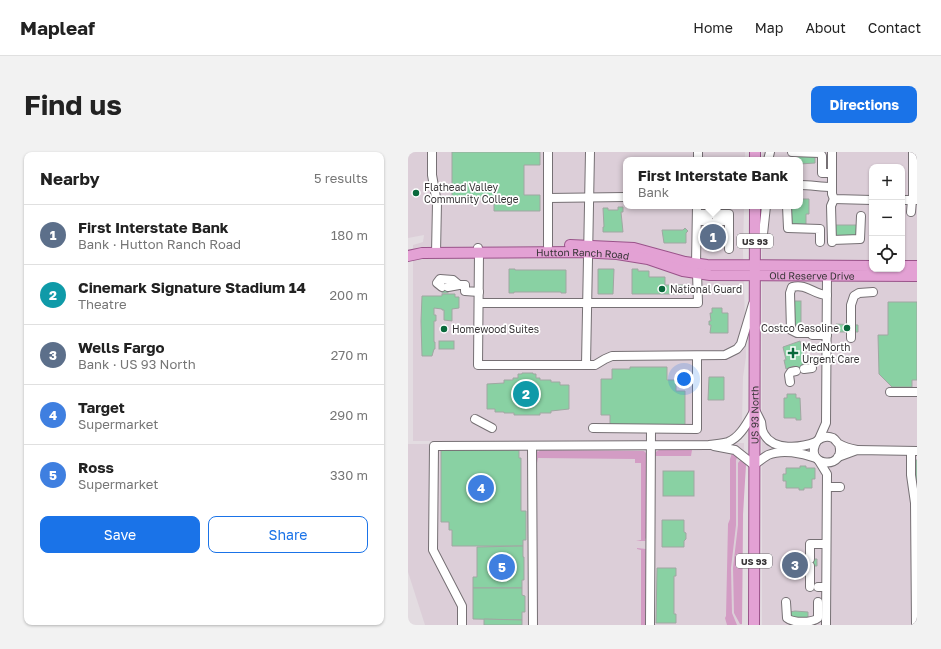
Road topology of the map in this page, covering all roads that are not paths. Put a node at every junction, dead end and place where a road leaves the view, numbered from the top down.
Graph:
1 (432, 152) edge
2 (548, 152) edge
3 (590, 152) edge
4 (792, 152) edge
5 (832, 152) edge
6 (913, 152) edge
7 (832, 173) junction
8 (803, 185) edge
9 (832, 187) junction
10 (548, 198) junction
11 (588, 198) junction
12 (623, 198) edge
13 (834, 199) junction
14 (862, 200) junction
15 (869, 200) edge
16 (914, 200) edge
17 (755, 209) edge
18 (766, 209) edge
19 (787, 209) edge
20 (911, 212) dead end
21 (697, 214) edge
22 (861, 216) dead end
23 (728, 221) junction
24 (820, 242) dead end
25 (864, 242) dead end
26 (548, 246) junction
27 (755, 246) junction
28 (408, 249) edge
29 (437, 249) junction
30 (588, 249) junction
31 (729, 249) dead end
32 (478, 250) junction
33 (408, 256) edge
34 (905, 266) edge
35 (917, 266) edge
36 (697, 269) junction
37 (869, 270) edge
38 (869, 270) edge
39 (755, 271) junction
40 (887, 272) edge
41 (827, 276) junction
42 (917, 276) edge
43 (459, 285) junction
44 (479, 292) junction
45 (873, 292) dead end
46 (827, 295) junction
47 (755, 296) junction
48 (479, 303) junction
49 (586, 303) junction
50 (826, 335) junction
51 (851, 338) dead end
52 (697, 356) junction
53 (586, 365) junction
54 (804, 369) dead end
55 (790, 382) dead end
56 (890, 392) dead end
57 (917, 392) edge
58 (755, 410) junction
59 (475, 419) dead end
60 (826, 423) junction
61 (492, 428) dead end
62 (593, 428) dead end
63 (651, 429) junction
64 (818, 440) junction
65 (837, 442) junction
66 (651, 445) junction
67 (709, 445) junction
68 (532, 446) junction
69 (857, 450) junction
70 (914, 451) edge
71 (818, 459) junction
72 (837, 459) junction
73 (754, 465) junction
74 (827, 474) junction
75 (827, 487) junction
76 (840, 487) dead end
77 (826, 544) junction
78 (818, 587) junction
79 (786, 602) dead end
80 (818, 602) dead end
81 (462, 625) edge
82 (533, 625) edge
83 (650, 625) edge
84 (754, 625) edge
85 (826, 625) edge
86 (916, 625) edge

1 - 29 lane
2 - 10 lane
3 - 11 lane
4 - 7 lane
5 - 7 lane
6 - 16 lane
7 - 9 lane
8 - 9 lane
9 - 13 lane
10 - 11 lane
10 - 26 lane
11 - 12 lane
11 - 30 lane
13 - 14 lane
13 - 22 lane
14 - 15 lane
14 - 25 lane
16 - 20 lane
17 - 27 main road, US 93 North / US 93
18 - 27 lane
19 - 24 lane
21 - 23 lane
21 - 23 lane
21 - 36 lane
23 - 31 lane
26 - 30 main road, Hutton Ranch Road
26 - 32 main road, Hutton Ranch Road
27 - 39 main road, US 93 North / US 93
28 - 29 main road, Hutton Ranch Road
29 - 32 main road, Hutton Ranch Road
29 - 33 main road, Hutton Ranch Road
30 - 32 main road, Hutton Ranch Road
30 - 36 main road, Hutton Ranch Road
30 - 49 lane
32 - 44 lane
34 - 35 main road
36 - 39 main road, Hutton Ranch Road
36 - 49 lane
37 - 39 main road, Old Reserve Drive
38 - 41 main road, Old Reserve Drive
39 - 41 main road, Old Reserve Drive
39 - 47 main road, US 93 North / US 93
40 - 42 main road, Old Reserve Drive
41 - 46 lane
43 - 43 lane
43 - 44 lane
44 - 48 lane
45 - 51 lane
46 - 50 lane
46 - 50 lane
47 - 52 lane
47 - 58 main road, US 93 North / US 93
48 - 49 lane
48 - 53 lane
49 - 53 lane
50 - 60 lane
52 - 53 lane
52 - 63 lane
54 - 55 lane
56 - 57 lane
58 - 64 lane
58 - 67 lane
58 - 73 main road, US 93 North / US 93
59 - 61 lane
60 - 64 lane
60 - 65 lane
62 - 63 lane
63 - 66 lane
64 - 65 lane
64 - 71 lane
65 - 69 lane
65 - 72 lane
66 - 67 lane
66 - 68 lane
66 - 83 lane
67 - 73 lane
68 - 81 lane
68 - 82 lane
69 - 70 lane
69 - 72 lane
70 - 86 lane
71 - 72 lane
71 - 73 lane
71 - 74 lane
72 - 74 lane
73 - 84 main road, US 93 North / US 93
74 - 75 lane
75 - 76 lane
75 - 77 lane
77 - 78 lane
77 - 78 lane
78 - 85 lane
79 - 80 lane

